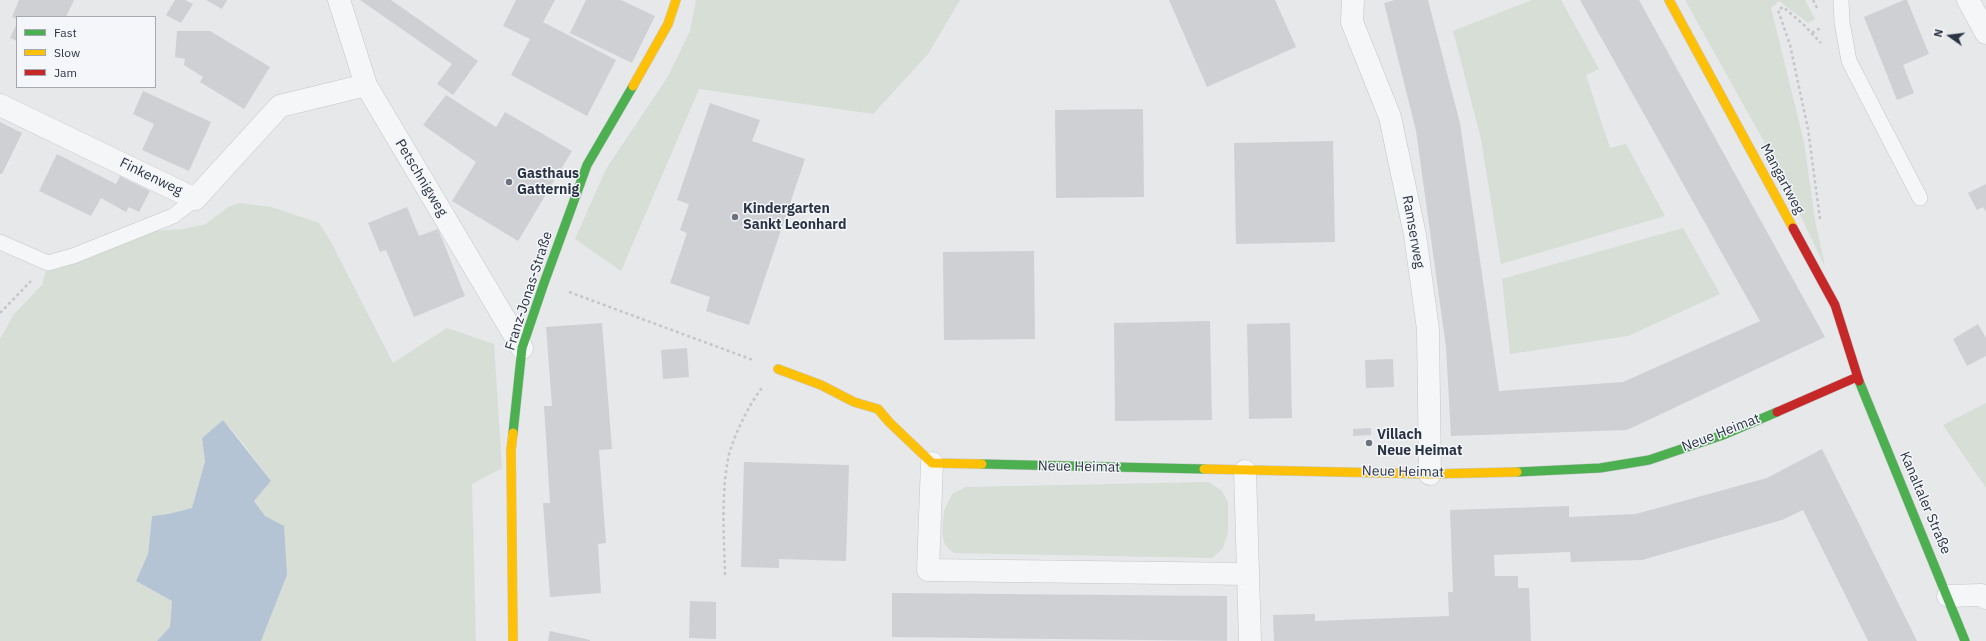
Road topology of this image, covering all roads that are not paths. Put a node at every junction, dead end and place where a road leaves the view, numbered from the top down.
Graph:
1 (339, 0) edge
2 (676, 0) edge
3 (1353, 0) edge
4 (1668, 0) edge
5 (1841, 0) edge
6 (1968, 0) edge
7 (1986, 33) edge
8 (366, 85) junction
9 (0, 104) edge
10 (1920, 198) dead end
11 (195, 199) junction
12 (0, 242) edge
13 (522, 348) junction
14 (778, 369) road end
15 (1857, 377) junction
16 (932, 463) junction
17 (1245, 470) junction
18 (1430, 474) junction
19 (1248, 574) junction
20 (1948, 596) junction
21 (1986, 598) edge
22 (513, 641) edge
23 (1250, 641) edge
24 (1964, 641) edge

1 - 8 street, Petschnigweg
2 - 13 street, Franz-Jonas-Straße
3 - 18 street, Ramserweg
4 - 15 street, Mangartweg
5 - 10 lane
6 - 7 street
8 - 11 street, Finkenweg
8 - 13 street, Petschnigweg
9 - 11 street, Finkenweg
11 - 12 lane
13 - 22 street, Franz-Jonas-Straße
14 - 16 street
15 - 18 street, Neue Heimat
15 - 20 street, Kanaltaler Straße
16 - 17 street, Neue Heimat
16 - 19 street
17 - 18 street, Neue Heimat
17 - 19 street
19 - 23 street
20 - 21 street
20 - 24 street, Kanaltaler Straße

